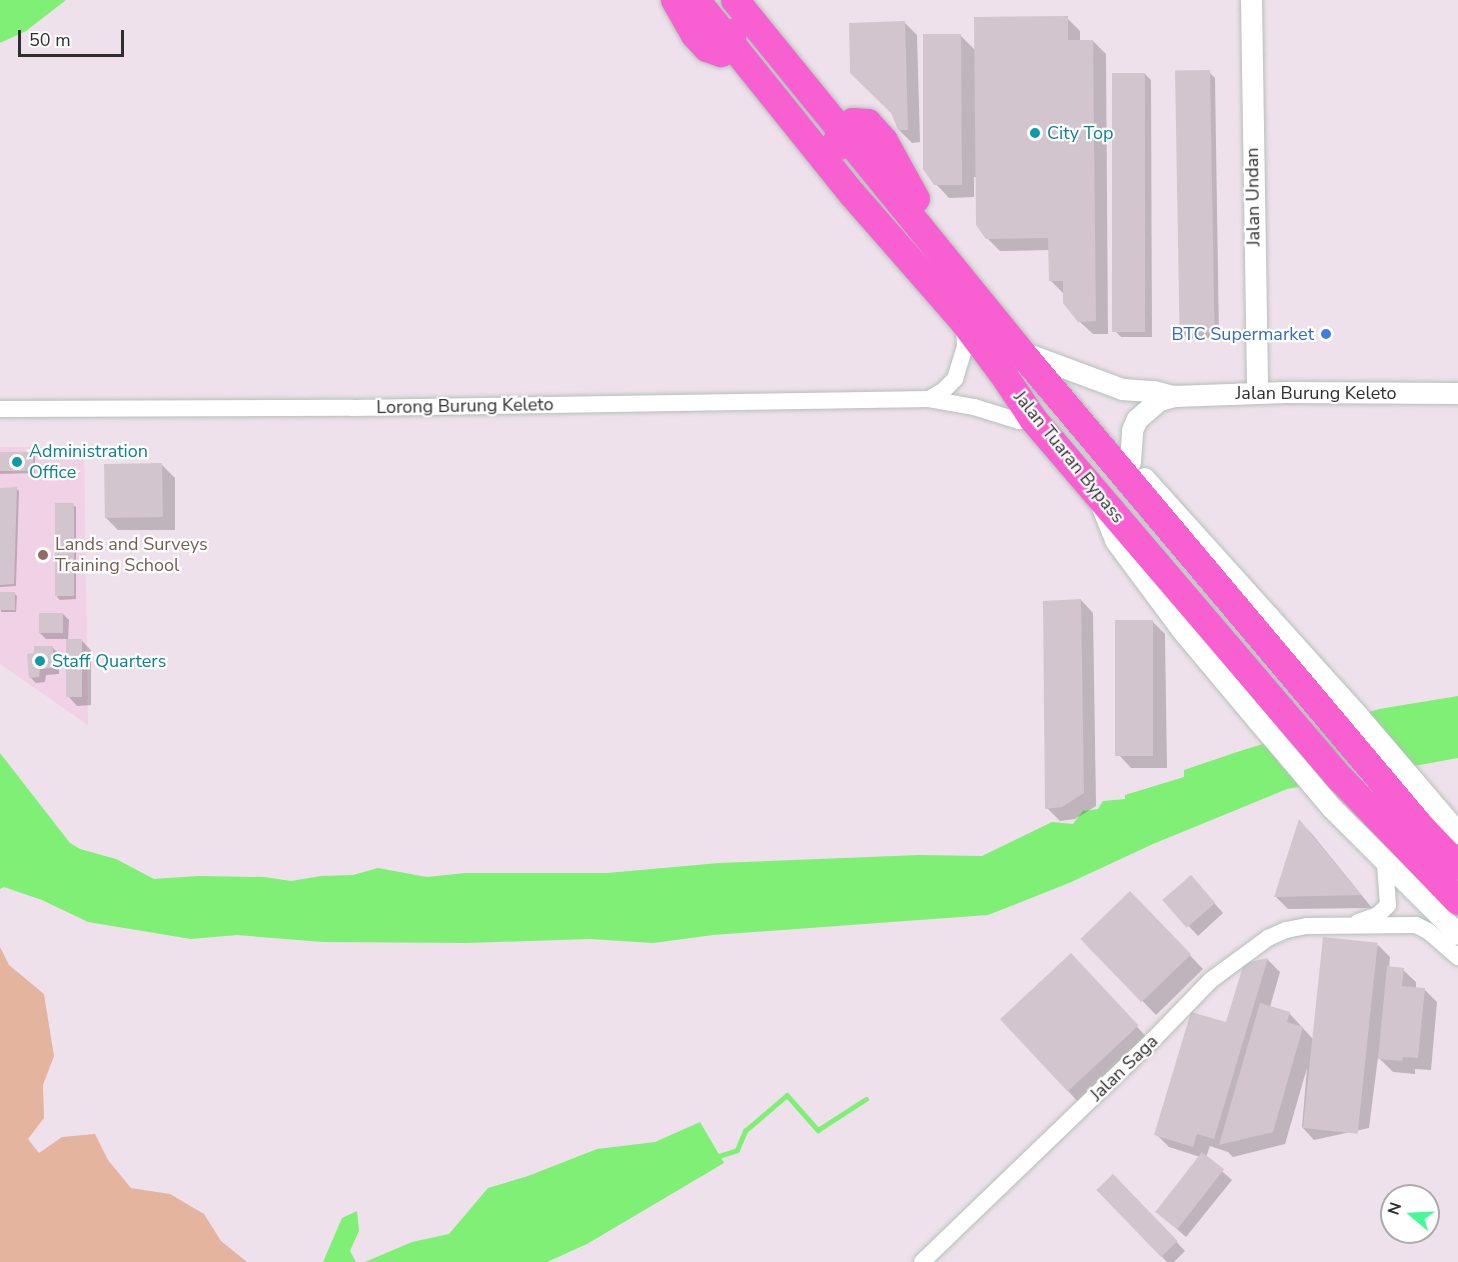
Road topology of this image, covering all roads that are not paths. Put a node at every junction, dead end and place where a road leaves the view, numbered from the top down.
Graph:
1 (675, 0) edge
2 (696, 0) edge
3 (724, 0) edge
4 (735, 0) edge
5 (1251, 0) edge
6 (730, 43) junction
7 (842, 130) junction
8 (964, 322) junction
9 (1020, 351) junction
10 (1257, 393) junction
11 (1458, 393) edge
12 (1174, 396) junction
13 (929, 399) junction
14 (0, 409) edge
15 (1033, 419) junction
16 (1130, 462) junction
17 (1097, 492) junction
18 (1458, 833) edge
19 (1385, 863) junction
20 (1458, 866) edge
21 (1458, 901) edge
22 (1351, 924) junction
23 (1458, 934) edge
24 (1458, 957) edge
25 (922, 1262) edge

1 - 6 highway
2 - 6 highway, Jalan Tuaran Bypass
3 - 6 highway
4 - 7 highway, Jalan Tuaran Bypass
5 - 10 street, Jalan Undan
6 - 8 highway, Jalan Tuaran Bypass
7 - 8 highway
7 - 9 highway, Jalan Tuaran Bypass
8 - 13 street
8 - 15 highway, Jalan Tuaran Bypass
9 - 12 street, Jalan Burung Keleto
9 - 16 street
9 - 20 highway, Jalan Tuaran Bypass
10 - 11 street, Jalan Burung Keleto
10 - 12 street, Jalan Burung Keleto
12 - 16 street, Jalan Burung Keleto
13 - 14 street, Lorong Burung Keleto
13 - 15 street, Lorong Burung Keleto
15 - 17 highway, Jalan Tuaran Bypass
16 - 18 street
17 - 19 street
17 - 21 highway, Jalan Tuaran Bypass
19 - 22 street, Jalan Saga
19 - 23 street
22 - 24 street, Jalan Saga
22 - 25 street, Jalan Saga

